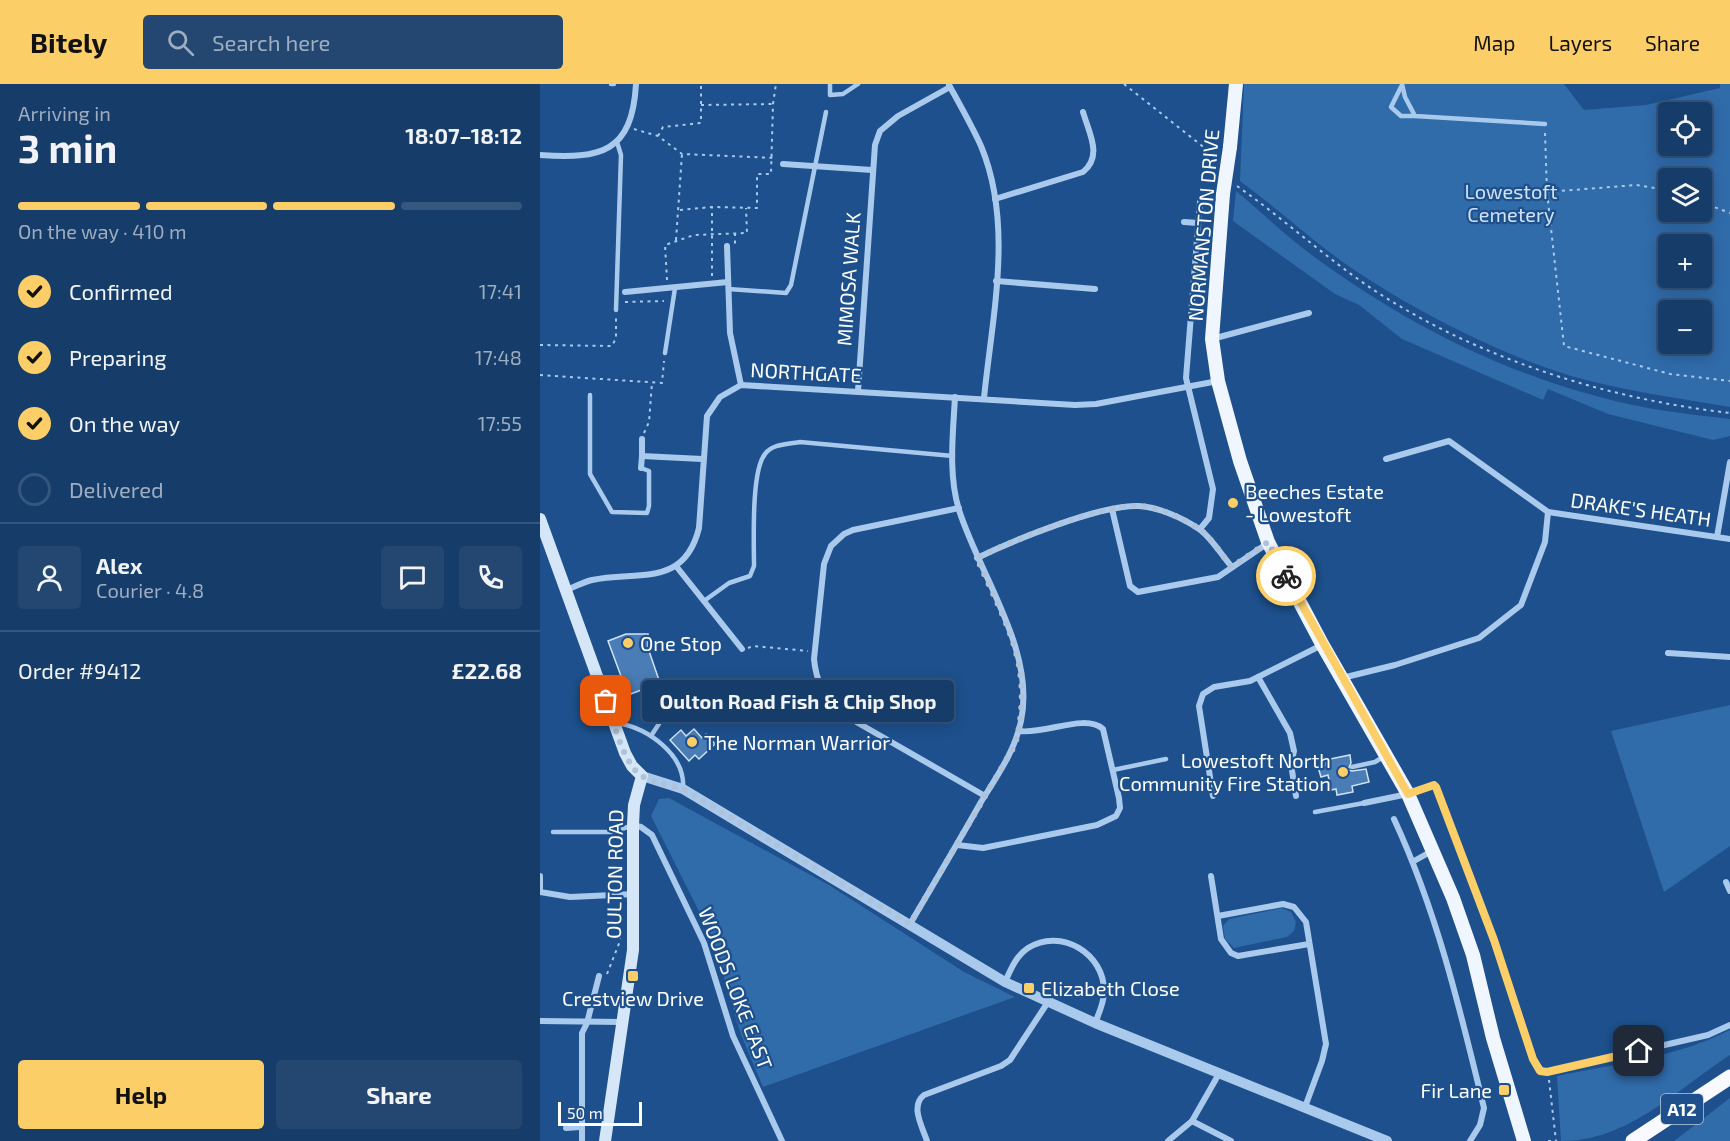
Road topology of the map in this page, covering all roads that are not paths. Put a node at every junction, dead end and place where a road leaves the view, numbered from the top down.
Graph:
1 (636, 84) edge
2 (830, 84) edge
3 (858, 84) edge
4 (1236, 84) edge
5 (949, 85) edge
6 (1402, 86) edge
7 (826, 112) dead end
8 (1083, 112) dead end
9 (1415, 116) junction
10 (1545, 124) road end
11 (616, 142) junction
12 (540, 155) edge
13 (783, 164) road end
14 (815, 166) junction
15 (872, 170) junction
16 (995, 199) junction
17 (1200, 202) dead end
18 (1184, 222) dead end
19 (1198, 223) junction
20 (727, 246) dead end
21 (996, 281) junction
22 (728, 286) junction
23 (675, 288) junction
24 (1095, 289) dead end
25 (625, 292) dead end
26 (616, 310) road end
27 (1309, 313) dead end
28 (1212, 339) junction
29 (665, 351) road end
30 (1218, 381) junction
31 (741, 386) junction
32 (1186, 387) junction
33 (858, 391) junction
34 (590, 395) dead end
35 (956, 397) junction
36 (984, 398) junction
37 (642, 439) road end
38 (642, 456) junction
39 (952, 456) junction
40 (702, 459) junction
41 (1386, 459) dead end
42 (1730, 462) edge
43 (641, 468) joint
44 (958, 508) junction
45 (1112, 509) junction
46 (1548, 512) junction
47 (540, 519) edge
48 (1200, 529) junction
49 (1718, 537) junction
50 (1730, 539) edge
51 (1268, 542) junction
52 (977, 558) junction
53 (676, 566) junction
54 (1232, 567) junction
55 (566, 591) junction
56 (704, 601) junction
57 (1322, 644) junction
58 (742, 649) road end
59 (1668, 652) dead end
60 (1730, 657) edge
61 (1258, 677) junction
62 (1342, 678) junction
63 (697, 694) dead end
64 (614, 723) junction
65 (1019, 730) junction
66 (651, 736) junction
67 (1386, 756) junction
68 (1166, 759) dead end
69 (1352, 767) dead end
70 (1113, 770) junction
71 (642, 776) junction
72 (683, 789) junction
73 (1408, 794) junction
74 (985, 796) junction
75 (1213, 796) dead end
76 (1296, 796) dead end
77 (1364, 803) joint
78 (1315, 812) dead end
79 (1394, 819) dead end
80 (633, 825) junction
81 (553, 832) dead end
82 (957, 845) junction
83 (1433, 851) junction
84 (1414, 861) junction
85 (540, 876) edge
86 (1211, 876) dead end
87 (1726, 882) dead end
88 (1730, 891) edge
89 (540, 892) edge
90 (635, 894) junction
91 (1218, 916) junction
92 (910, 924) junction
93 (1310, 944) junction
94 (599, 976) road end
95 (1005, 982) junction
96 (1048, 1002) junction
97 (540, 1022) edge
98 (622, 1022) junction
99 (587, 1023) junction
100 (1095, 1023) junction
101 (1730, 1025) edge
102 (1220, 1072) junction
103 (1730, 1077) edge
104 (1305, 1107) junction
105 (1192, 1121) junction
106 (580, 1127) junction
107 (566, 1128) dead end
108 (1525, 1140) edge
109 (582, 1141) edge
110 (605, 1141) edge
111 (782, 1141) edge
112 (927, 1141) edge
113 (1168, 1141) edge
114 (1231, 1141) edge
115 (1387, 1141) edge
116 (1470, 1141) edge
117 (1633, 1141) edge

1 - 11 street
2 - 3 lane
4 - 28 main road, NORMANSTON DRIVE, bridge
5 - 15 street, MIMOSA WALK
5 - 16 street
6 - 9 lane
6 - 9 lane
7 - 14 lane
8 - 16 street
9 - 10 lane
11 - 12 street
11 - 26 lane
13 - 14 street
14 - 15 street
14 - 22 lane
15 - 33 street, MIMOSA WALK
16 - 21 street
17 - 19 street
18 - 19 street
19 - 32 street
20 - 22 street
21 - 24 street
21 - 36 street
22 - 23 street
22 - 31 street
23 - 25 street
23 - 29 lane
27 - 28 street
28 - 30 main road, NORMANSTON DRIVE
30 - 32 street, NORTHGATE
30 - 51 main road, NORMANSTON DRIVE
31 - 33 street, NORTHGATE
31 - 40 street, NORTHGATE
32 - 36 street, NORTHGATE
32 - 48 street
33 - 35 street, NORTHGATE
34 - 43 lane
35 - 36 street, NORTHGATE
35 - 39 street
37 - 38 street
38 - 40 street
38 - 43 street
39 - 44 street
39 - 56 lane
40 - 53 street, NORTHGATE
41 - 46 street
42 - 49 street
44 - 52 street
44 - 74 street
45 - 48 street
45 - 52 street
45 - 54 street
46 - 49 street, DRAKE'S HEATH
46 - 62 street
47 - 55 main road
48 - 54 street
49 - 50 street, DRAKE'S HEATH
51 - 54 street
51 - 57 main road, NORMANSTON DRIVE
52 - 65 street
53 - 55 street
53 - 56 street
55 - 64 main road
56 - 58 street
57 - 61 street
57 - 62 main road, NORMANSTON DRIVE
59 - 60 street
61 - 75 street
61 - 76 street
62 - 67 main road, NORMANSTON DRIVE
63 - 66 lane
64 - 66 lane
64 - 71 main road
65 - 70 street
65 - 74 street
66 - 72 lane
67 - 69 lane
67 - 73 main road, NORMANSTON DRIVE
68 - 70 lane
70 - 82 street
71 - 72 street
71 - 80 main road, OULTON ROAD
72 - 92 street
73 - 77 street
73 - 83 main road, NORMANSTON DRIVE
73 - 101 street
74 - 82 street
77 - 78 lane
79 - 84 street
80 - 81 lane
80 - 90 main road, OULTON ROAD
80 - 111 street, WOODS LOKE EAST
82 - 92 street
83 - 84 street
83 - 108 main road, NORMANSTON DRIVE
84 - 116 street
85 - 89 street
86 - 91 street
87 - 88 street
89 - 90 street
90 - 98 main road, OULTON ROAD
91 - 93 street
91 - 93 street
92 - 95 street
93 - 104 street
94 - 99 street
95 - 96 street
95 - 100 street
96 - 100 street
96 - 112 street
97 - 99 street
98 - 99 street
98 - 110 main road, OULTON ROAD
99 - 106 street
100 - 102 street
102 - 104 street
102 - 105 street
103 - 117 highway, A12
104 - 115 street
105 - 113 street
105 - 114 street
106 - 107 street
106 - 109 street

